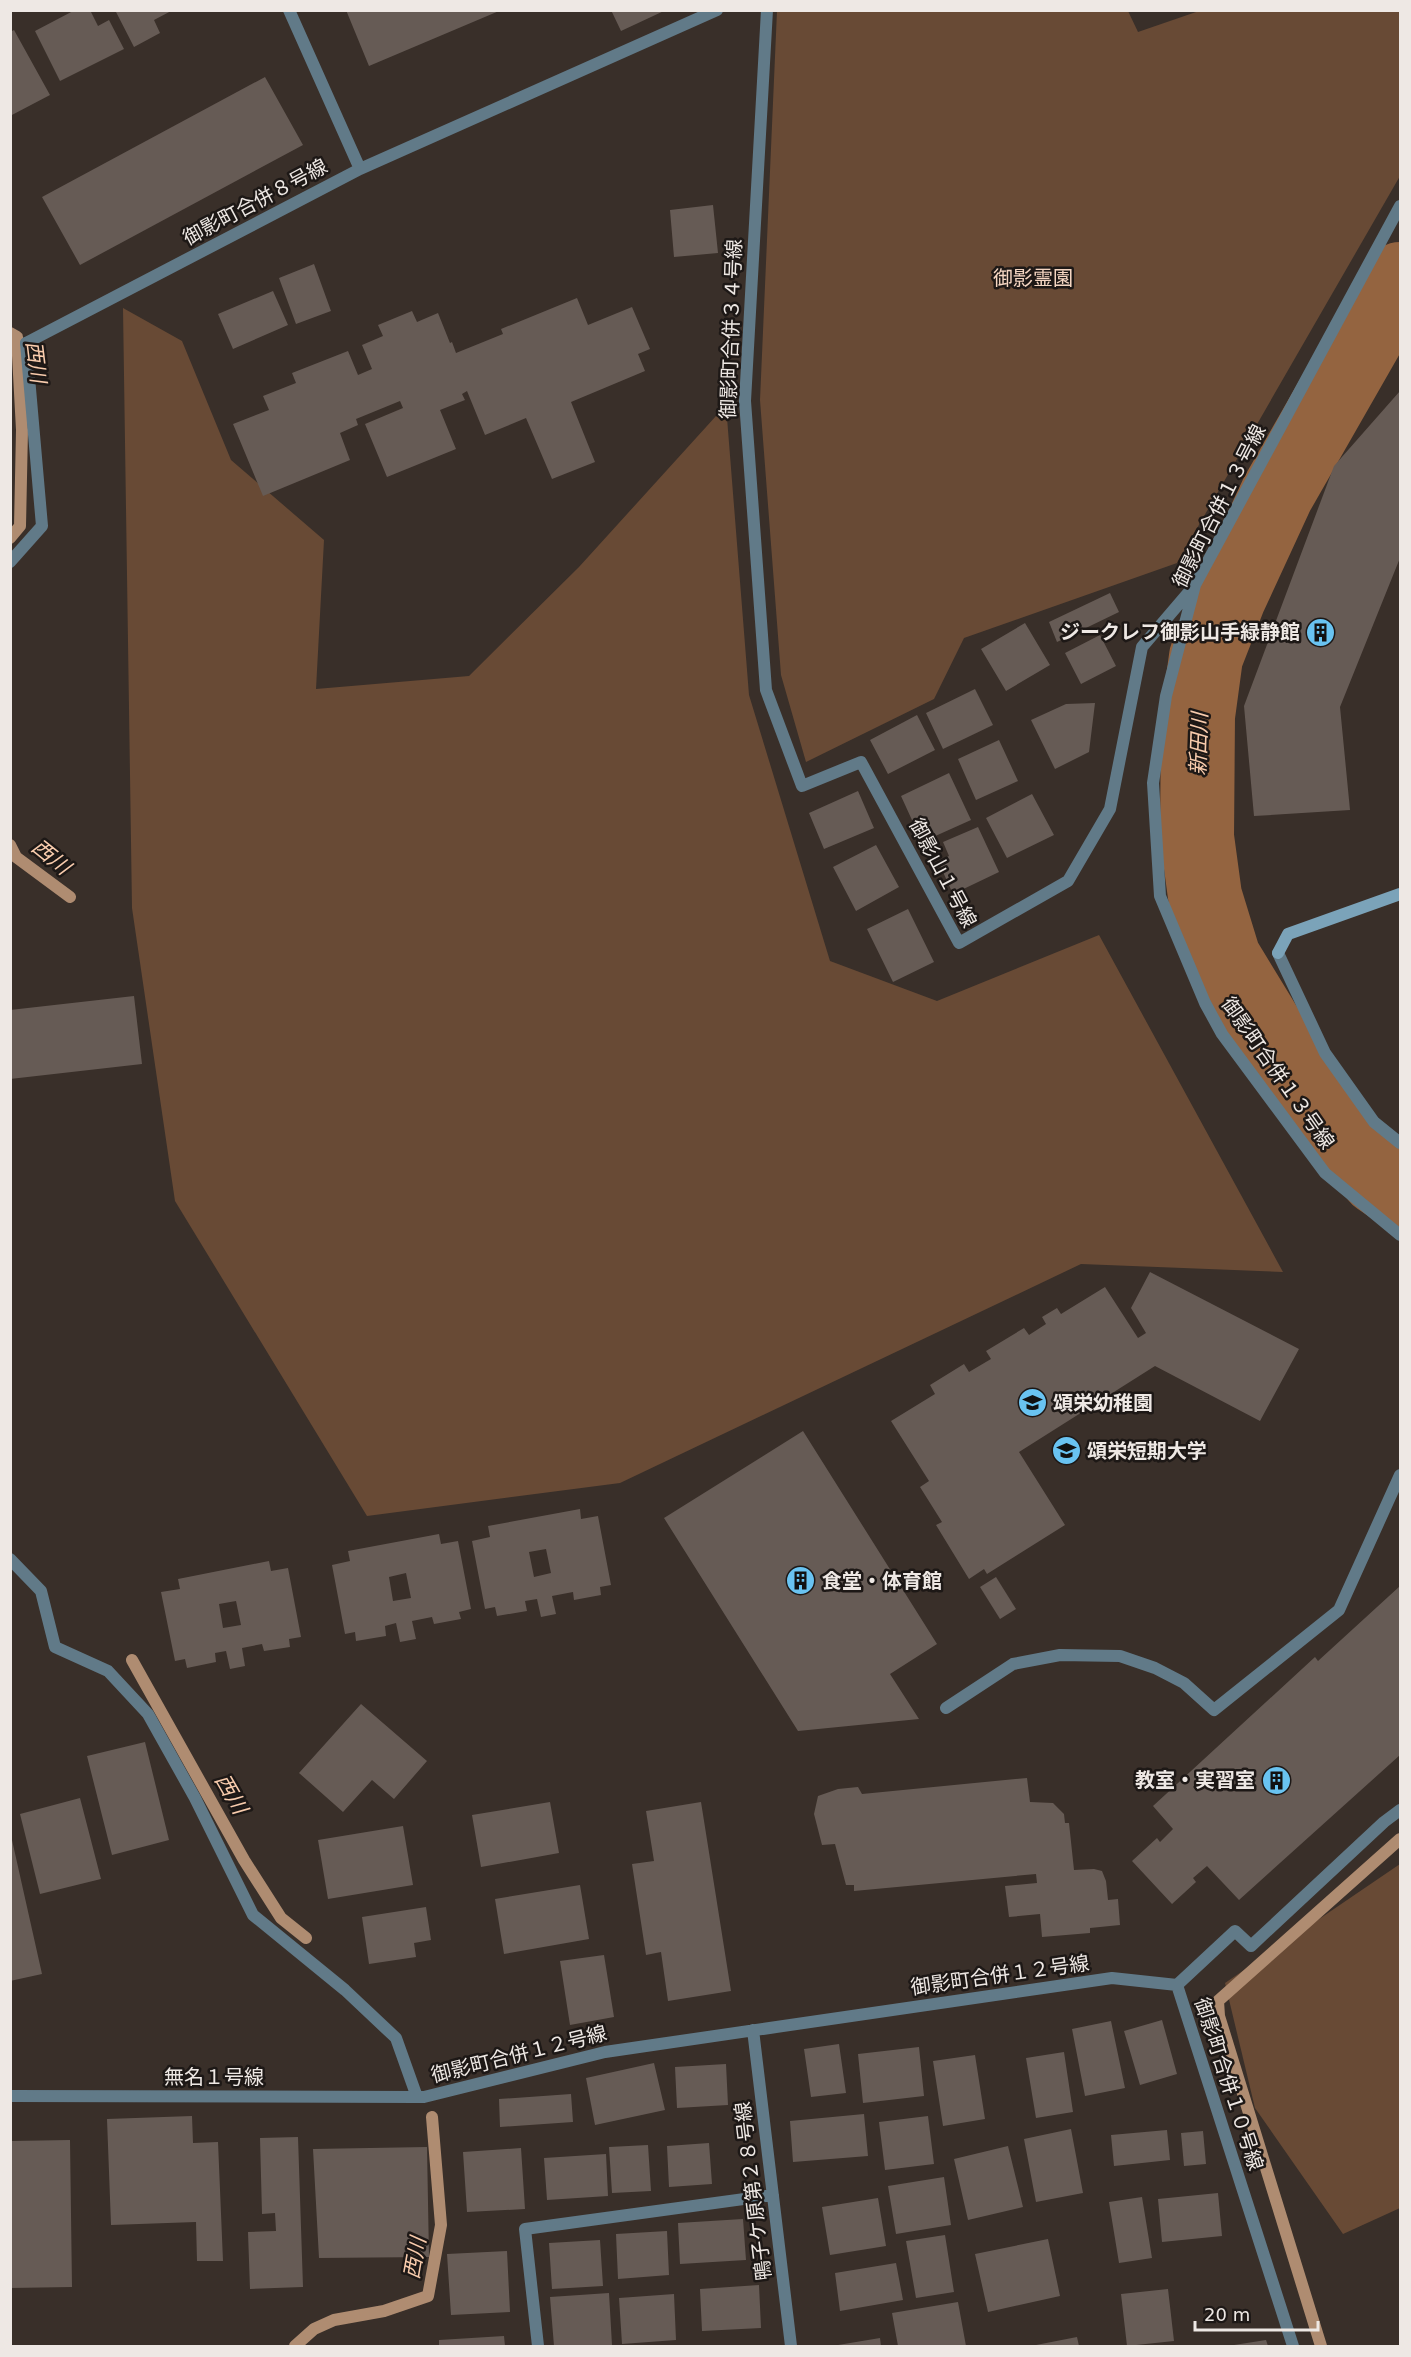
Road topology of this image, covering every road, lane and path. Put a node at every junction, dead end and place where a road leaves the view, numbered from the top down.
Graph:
1 (289, 10) edge
2 (717, 10) edge
3 (767, 10) edge
4 (360, 169) junction
5 (1401, 206) edge
6 (10, 562) edge
7 (1195, 585) junction
8 (801, 786) joint
9 (1401, 894) edge
10 (1401, 1143) edge
11 (1401, 1235) edge
12 (1401, 1475) edge
13 (10, 1559) edge
14 (946, 1708) dead end
15 (1401, 1810) edge
16 (1177, 1985) junction
17 (753, 2030) junction
18 (10, 2096) edge
19 (417, 2097) junction
20 (773, 2195) junction
21 (538, 2346) edge
22 (791, 2346) edge
23 (1293, 2346) edge

1 - 4 street
2 - 4 street, 御影町合併８号線
3 - 8 street, 御影町合併３４号線
4 - 6 street, 御影町合併８号線
5 - 7 street, 御影町合併１３号線
7 - 8 street, 御影山１号線
7 - 11 street, 御影町合併１３号線
9 - 10 street
12 - 14 street
13 - 19 street, 御影町合併１２号線
15 - 16 street, 御影町合併１０号線
16 - 17 street, 御影町合併１２号線
16 - 23 street, 御影町合併１０号線
17 - 19 street, 御影町合併１２号線
17 - 20 street, 鴨子ケ原第２８号線
18 - 19 street, 無名１号線
20 - 21 street
20 - 22 street, 鴨子ケ原第２８号線

